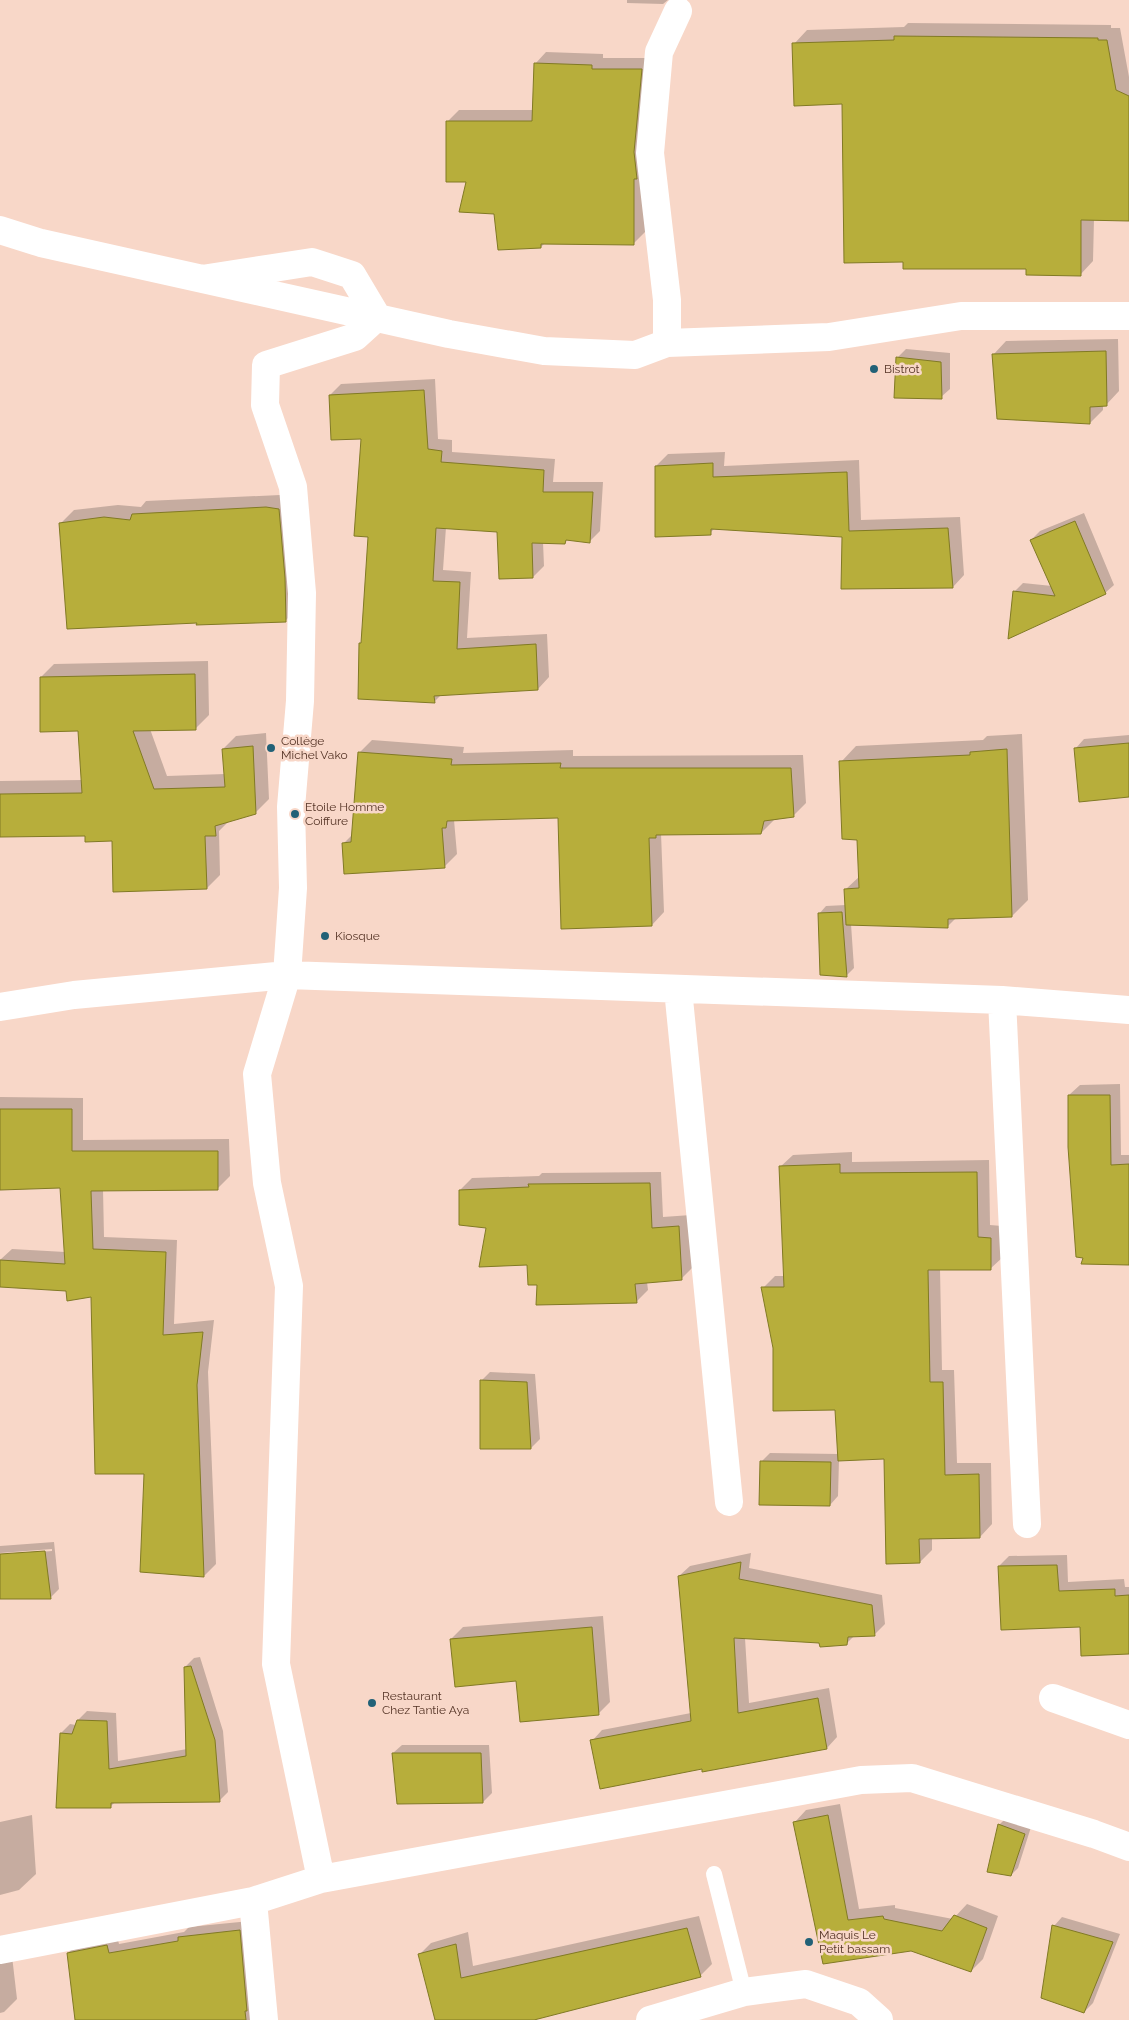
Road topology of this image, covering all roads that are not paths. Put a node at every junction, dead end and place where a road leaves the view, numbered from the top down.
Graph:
1 (685, 4) edge
2 (0, 230) edge
3 (202, 279) junction
4 (1129, 316) edge
5 (378, 317) junction
6 (667, 343) junction
7 (287, 975) junction
8 (678, 988) junction
9 (1002, 1000) junction
10 (0, 1007) edge
11 (1129, 1010) edge
12 (729, 1502) dead end
13 (1027, 1524) dead end
14 (1052, 1698) dead end
15 (1129, 1725) edge
16 (1129, 1848) edge
17 (714, 1874) dead end
18 (321, 1879) junction
19 (253, 1901) junction
20 (0, 1950) edge
21 (744, 1992) junction
22 (264, 2020) edge
23 (650, 2020) edge
24 (879, 2020) edge

1 - 6 street
2 - 3 street
3 - 5 street
3 - 5 street
4 - 6 street
5 - 6 street
5 - 7 street
7 - 8 street
7 - 10 street
7 - 18 street
8 - 9 street
8 - 12 street
9 - 11 street
9 - 13 street
14 - 15 street
16 - 18 street
17 - 21 lane
18 - 19 street
19 - 20 street
19 - 22 street
21 - 23 street
21 - 24 street

